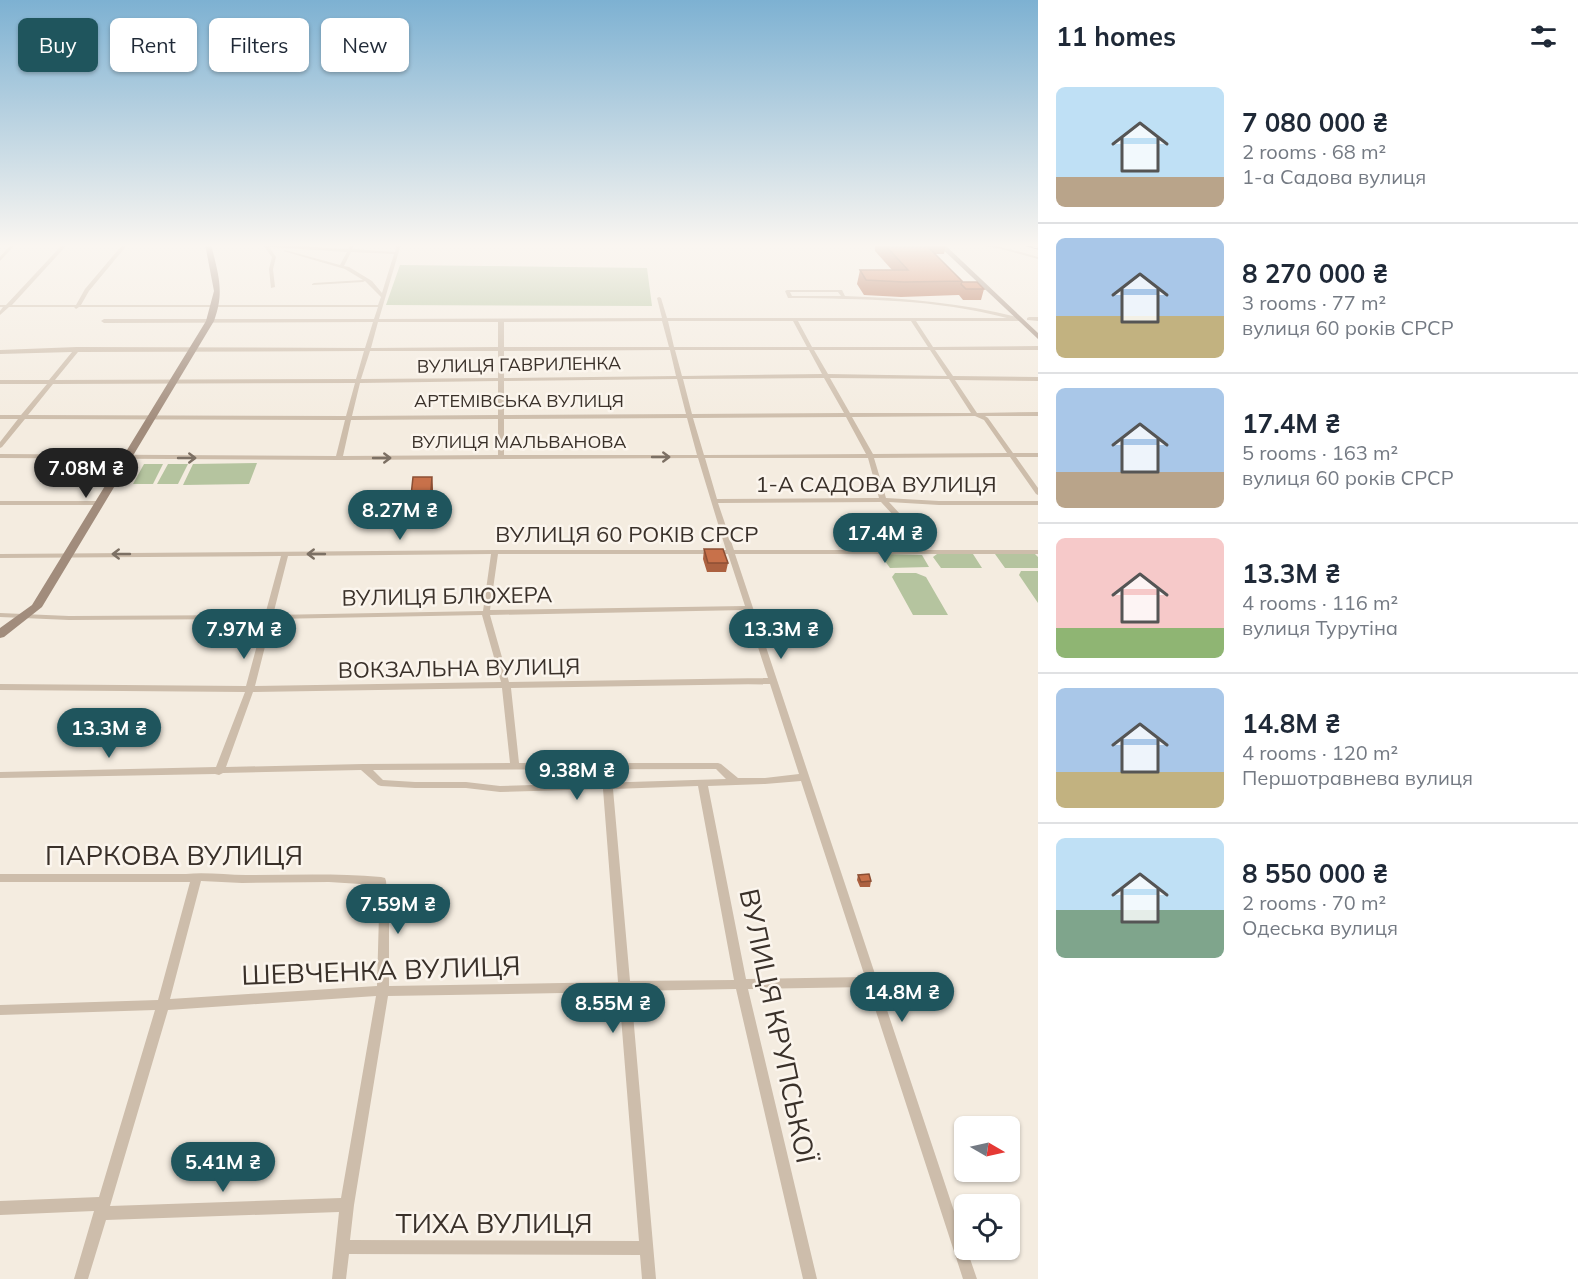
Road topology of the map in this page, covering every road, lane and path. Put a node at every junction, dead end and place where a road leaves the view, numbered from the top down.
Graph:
1 (11, 304) edge
2 (79, 304) edge
3 (660, 304) edge
4 (930, 304) edge
5 (1003, 304) edge
6 (1013, 304) edge
7 (0, 306) edge
8 (217, 306) junction
9 (380, 306) joint
10 (7, 308) junction
11 (76, 308) junction
12 (0, 314) edge
13 (794, 319) junction
14 (912, 319) junction
15 (1019, 319) junction
16 (1029, 319) junction
17 (1038, 319) edge
18 (375, 320) junction
19 (501, 320) junction
20 (663, 320) junction
21 (104, 321) dead end
22 (210, 321) junction
23 (1038, 327) edge
24 (1038, 337) edge
25 (671, 348) junction
26 (809, 348) junction
27 (932, 348) junction
28 (1038, 348) edge
29 (367, 349) junction
30 (501, 349) junction
31 (77, 350) junction
32 (194, 350) junction
33 (0, 352) edge
34 (824, 376) junction
35 (679, 378) junction
36 (952, 378) junction
37 (1038, 379) edge
38 (501, 380) junction
39 (175, 381) junction
40 (358, 381) junction
41 (0, 382) edge
42 (52, 382) junction
43 (845, 414) junction
44 (975, 414) junction
45 (1038, 414) edge
46 (501, 415) junction
47 (688, 415) junction
48 (0, 417) edge
49 (24, 417) junction
50 (153, 417) junction
51 (350, 418) junction
52 (0, 446) edge
53 (870, 455) junction
54 (1011, 455) junction
55 (1038, 455) edge
56 (0, 456) edge
57 (703, 457) junction
58 (128, 458) junction
59 (339, 458) junction
60 (501, 458) junction
61 (1038, 494) edge
62 (883, 500) junction
63 (714, 501) junction
64 (0, 502) edge
65 (100, 503) junction
66 (1038, 503) edge
67 (915, 551) junction
68 (495, 552) junction
69 (731, 552) junction
70 (1038, 552) edge
71 (285, 554) junction
72 (68, 555) junction
73 (0, 556) edge
74 (750, 608) junction
75 (486, 614) junction
76 (0, 615) edge
77 (26, 615) junction
78 (269, 617) junction
79 (0, 634) edge
80 (773, 681) junction
81 (506, 686) junction
82 (0, 687) edge
83 (250, 689) junction
84 (515, 766) junction
85 (363, 767) junction
86 (219, 772) junction
87 (0, 775) edge
88 (805, 777) junction
89 (735, 781) junction
90 (702, 782) junction
91 (608, 786) junction
92 (197, 876) junction
93 (0, 878) edge
94 (872, 982) junction
95 (741, 985) junction
96 (625, 988) junction
97 (383, 991) junction
98 (163, 1005) junction
99 (0, 1010) edge
100 (347, 1205) junction
101 (0, 1208) edge
102 (102, 1209) junction
103 (344, 1247) junction
104 (645, 1248) junction
105 (81, 1279) edge
106 (339, 1279) edge
107 (649, 1279) edge
108 (810, 1279) edge
109 (970, 1279) edge

1 - 10 street
2 - 11 street
3 - 20 street
4 - 15 street
5 - 15 street
6 - 16 street
7 - 10 street
8 - 9 street
8 - 11 street
8 - 22 street
9 - 18 street
10 - 11 street
10 - 12 street
13 - 14 street
13 - 20 street
13 - 26 street
14 - 15 street
14 - 27 street
15 - 16 street
15 - 24 street
16 - 17 street
16 - 23 street
18 - 19 street
18 - 22 street
18 - 29 street
19 - 20 street
19 - 30 street
20 - 25 street
21 - 22 street
22 - 32 street
25 - 26 street
25 - 30 street
25 - 35 street
26 - 27 street
26 - 34 street
27 - 28 street
27 - 36 street
29 - 30 street
29 - 32 street
29 - 40 street
30 - 38 street
31 - 32 street
31 - 33 street
31 - 42 street
32 - 39 street
34 - 35 street, ВУЛИЦЯ ГАВРИЛЕНКА
34 - 36 street, ВУЛИЦЯ ГАВРИЛЕНКА
34 - 43 street
35 - 38 street, ВУЛИЦЯ ГАВРИЛЕНКА
35 - 47 street
36 - 37 street, ВУЛИЦЯ ГАВРИЛЕНКА
36 - 44 street
38 - 40 street, ВУЛИЦЯ ГАВРИЛЕНКА
38 - 46 street
39 - 40 street, ВУЛИЦЯ ГАВРИЛЕНКА
39 - 42 street, ВУЛИЦЯ ГАВРИЛЕНКА
39 - 50 street
40 - 51 street
41 - 42 street, ВУЛИЦЯ ГАВРИЛЕНКА
42 - 49 street
43 - 44 street, АРТЕМІВСЬКА ВУЛИЦЯ
43 - 47 street, АРТЕМІВСЬКА ВУЛИЦЯ
43 - 53 street
44 - 45 street, АРТЕМІВСЬКА ВУЛИЦЯ
44 - 54 street
46 - 47 street, АРТЕМІВСЬКА ВУЛИЦЯ
46 - 51 street, АРТЕМІВСЬКА ВУЛИЦЯ
46 - 60 street
47 - 57 street
48 - 49 street, АРТЕМІВСЬКА ВУЛИЦЯ
49 - 50 street, АРТЕМІВСЬКА ВУЛИЦЯ
49 - 52 street
50 - 51 street, АРТЕМІВСЬКА ВУЛИЦЯ
50 - 58 street
51 - 59 street
53 - 54 street, ВУЛИЦЯ МАЛЬВАНОВА
53 - 57 street, ВУЛИЦЯ МАЛЬВАНОВА
53 - 62 street
54 - 55 street, ВУЛИЦЯ МАЛЬВАНОВА
54 - 61 street
56 - 58 street, ВУЛИЦЯ МАЛЬВАНОВА
60 -> 57 street, ВУЛИЦЯ МАЛЬВАНОВА
57 - 63 street
58 -> 59 street, ВУЛИЦЯ МАЛЬВАНОВА
58 - 65 street
59 -> 60 street, ВУЛИЦЯ МАЛЬВАНОВА
62 - 63 street, 1-А САДОВА ВУЛИЦЯ
62 - 66 street, 1-А САДОВА ВУЛИЦЯ
62 - 67 street
63 - 69 street
64 - 65 street
65 - 72 street
67 - 69 street, ВУЛИЦЯ 60 РОКІВ СРСР
67 - 70 street, ВУЛИЦЯ 60 РОКІВ СРСР
68 - 69 street, ВУЛИЦЯ 60 РОКІВ СРСР
68 -> 71 street, ВУЛИЦЯ 60 РОКІВ СРСР
68 - 75 street
69 - 74 street
71 -> 72 street, ВУЛИЦЯ 60 РОКІВ СРСР
71 - 78 street
72 - 73 street, ВУЛИЦЯ 60 РОКІВ СРСР
72 - 77 street
74 - 75 street, ВУЛИЦЯ БЛЮХЕРА
74 - 80 street
75 - 78 street, ВУЛИЦЯ БЛЮХЕРА
75 - 81 street
76 - 77 street, ВУЛИЦЯ БЛЮХЕРА
77 - 78 street, ВУЛИЦЯ БЛЮХЕРА
77 - 79 street
78 - 83 street
80 - 81 street, ВОКЗАЛЬНА ВУЛИЦЯ
80 - 88 street
81 - 83 street, ВОКЗАЛЬНА ВУЛИЦЯ
81 - 84 street
82 - 83 street, ВОКЗАЛЬНА ВУЛИЦЯ
83 - 86 street
84 - 85 street
84 - 89 street
85 - 86 street
85 - 91 street
86 - 87 street
88 - 89 street
88 - 94 street
89 - 90 street
90 - 91 street
90 - 95 street, ВУЛИЦЯ КРУПСЬКОЇ
91 - 96 street
92 - 93 street, ПАРКОВА ВУЛИЦЯ
92 - 97 street, ПАРКОВА ВУЛИЦЯ
92 - 98 street
94 - 95 street, ШЕВЧЕНКА ВУЛИЦЯ
94 - 109 street
95 - 96 street, ШЕВЧЕНКА ВУЛИЦЯ
95 - 108 street, ВУЛИЦЯ КРУПСЬКОЇ
96 - 97 street, ШЕВЧЕНКА ВУЛИЦЯ
96 - 104 street
97 - 98 street, ШЕВЧЕНКА ВУЛИЦЯ
97 - 100 street
98 - 99 street, ШЕВЧЕНКА ВУЛИЦЯ
98 - 102 street
100 - 102 street
100 - 103 street
101 - 102 street
102 - 105 street
103 - 104 street, ТИХА ВУЛИЦЯ
103 - 106 street
104 - 107 street

